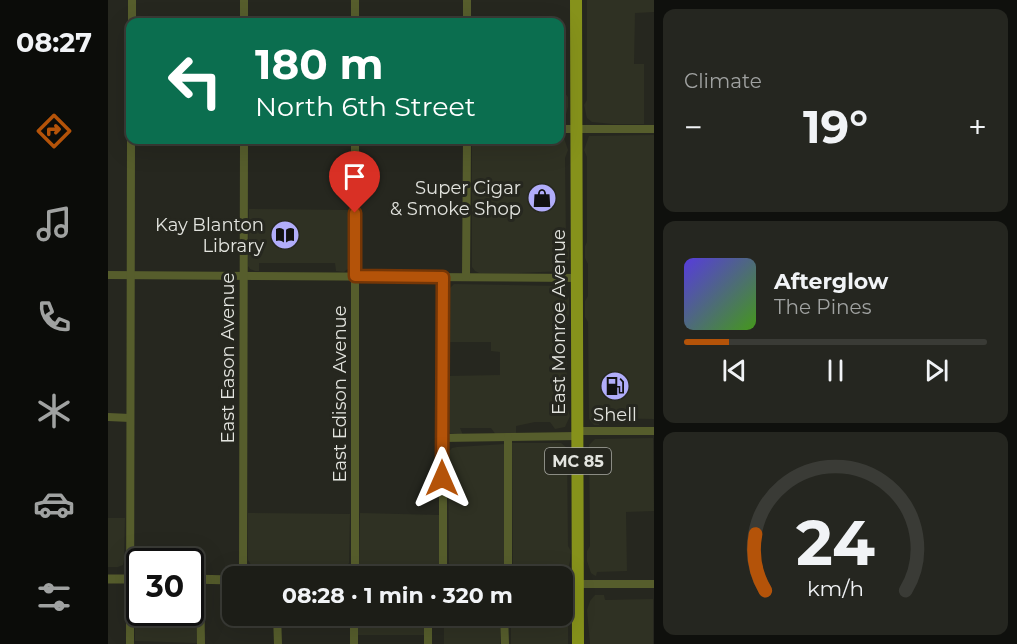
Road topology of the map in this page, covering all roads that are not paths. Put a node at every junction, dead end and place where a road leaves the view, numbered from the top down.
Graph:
1 (132, 0) edge
2 (244, 0) edge
3 (355, 0) edge
4 (467, 0) edge
5 (576, 0) edge
6 (132, 18) edge
7 (244, 18) edge
8 (355, 18) edge
9 (467, 18) edge
10 (564, 129) edge
11 (576, 129) junction
12 (654, 129) edge
13 (131, 144) edge
14 (244, 144) edge
15 (355, 144) edge
16 (467, 144) edge
17 (108, 275) edge
18 (131, 275) junction
19 (243, 276) junction
20 (355, 276) junction
21 (443, 277) junction
22 (466, 277) junction
23 (578, 278) junction
24 (108, 417) edge
25 (130, 417) junction
26 (654, 430) edge
27 (578, 433) junction
28 (508, 437) junction
29 (442, 438) junction
30 (129, 548) edge
31 (243, 566) edge
32 (355, 566) edge
33 (443, 566) edge
34 (508, 566) edge
35 (108, 579) edge
36 (126, 579) edge
37 (204, 579) edge
38 (222, 580) edge
39 (573, 584) edge
40 (578, 584) junction
41 (654, 584) edge
42 (130, 626) edge
43 (199, 626) edge
44 (278, 626) edge
45 (354, 626) edge
46 (428, 626) edge
47 (504, 626) edge
48 (130, 644) edge
49 (201, 644) edge
50 (278, 644) edge
51 (354, 644) edge
52 (428, 644) edge
53 (505, 644) edge
54 (578, 644) edge

1 - 6 street
2 - 7 street
3 - 8 street
4 - 9 street
5 - 11 main road, East Monroe Avenue / MC 85
10 - 11 street
11 - 12 street
11 - 23 main road, East Monroe Avenue / MC 85
13 - 18 street
14 - 19 street, East Eason Avenue
15 - 20 street, East Edison Avenue
16 - 22 street
17 - 18 street
18 - 19 street
18 - 25 street
19 - 20 street
19 - 31 street, East Eason Avenue
20 - 21 street
20 - 32 street, East Edison Avenue
21 - 22 street
21 - 29 street
22 - 23 street
23 - 27 main road, East Monroe Avenue / MC 85
24 - 25 street
25 - 30 street
26 - 27 street
27 - 28 street
27 - 40 main road, East Monroe Avenue / MC 85
28 - 29 street
28 - 34 street
29 - 33 street
35 - 36 street
37 - 38 street
39 - 40 street
40 - 41 street
40 - 54 main road, East Monroe Avenue / MC 85
42 - 48 street
43 - 49 street
44 - 50 street
45 - 51 street
46 - 52 street
47 - 53 street

